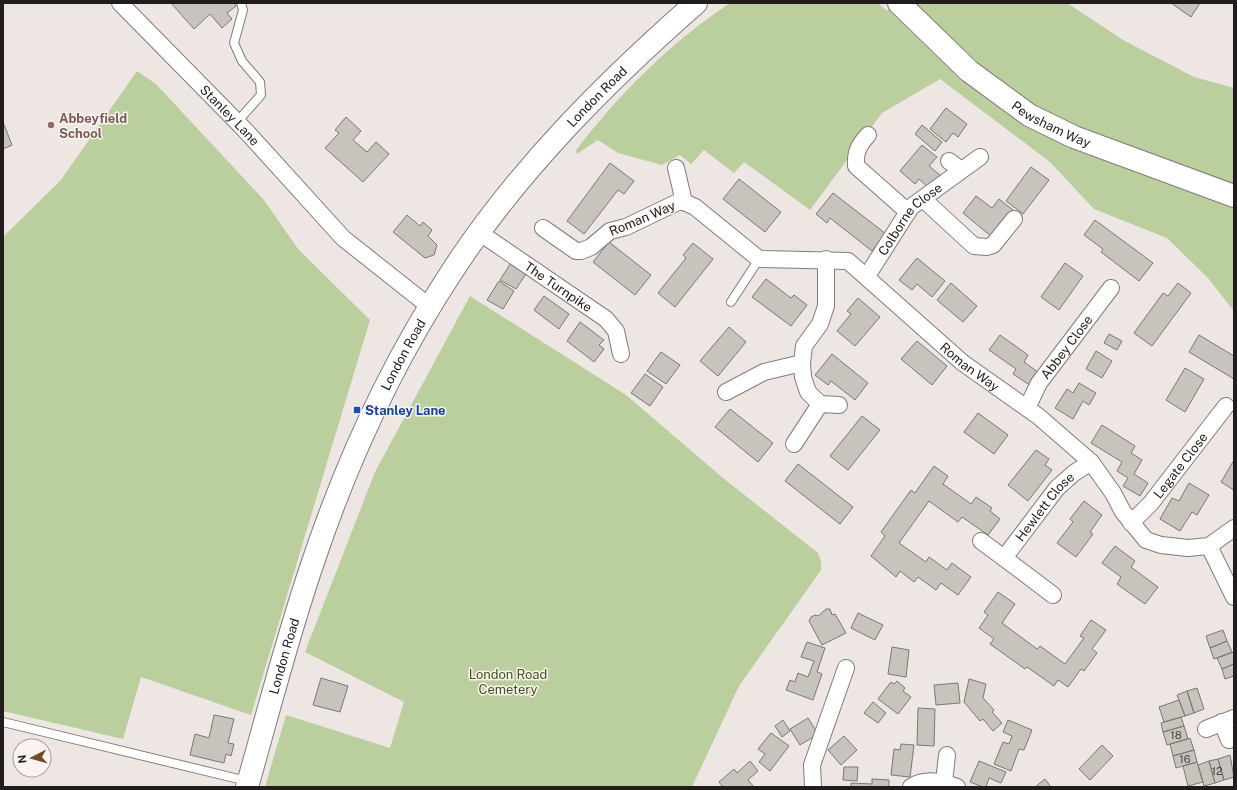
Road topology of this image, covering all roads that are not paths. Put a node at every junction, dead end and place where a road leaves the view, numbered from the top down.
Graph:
1 (120, 3) edge
2 (241, 3) edge
3 (696, 3) edge
4 (899, 3) edge
5 (236, 122) junction
6 (868, 135) dead end
7 (980, 157) dead end
8 (676, 168) dead end
9 (1234, 196) edge
10 (923, 199) junction
11 (684, 202) junction
12 (908, 212) junction
13 (1014, 219) dead end
14 (543, 228) dead end
15 (480, 233) junction
16 (760, 259) junction
17 (826, 259) junction
18 (867, 276) junction
19 (1111, 288) dead end
20 (731, 302) dead end
21 (430, 307) junction
22 (621, 354) dead end
23 (802, 363) junction
24 (726, 392) dead end
25 (820, 404) junction
26 (839, 405) dead end
27 (1226, 406) dead end
28 (1027, 408) junction
29 (794, 444) dead end
30 (1091, 462) junction
31 (1131, 523) junction
32 (1234, 528) edge
33 (981, 541) dead end
34 (1209, 546) junction
35 (1004, 558) junction
36 (1053, 595) dead end
37 (1234, 597) edge
38 (846, 668) dead end
39 (1228, 720) edge
40 (3, 722) edge
41 (1206, 729) dead end
42 (1229, 740) dead end
43 (947, 755) dead end
44 (248, 784) edge
45 (950, 784) edge
46 (813, 787) edge
47 (911, 787) edge

1 - 5 street, Stanley Lane
2 - 5 lane
3 - 15 street, London Road
4 - 9 street, Pewsham Way
5 - 21 street, Stanley Lane
6 - 12 street
7 - 10 street, Colborne Close
8 - 11 street, Roman Way
10 - 12 street, Colborne Close
10 - 13 street
11 - 14 street, Roman Way
11 - 16 street, Roman Way
12 - 18 street, Colborne Close
15 - 21 street, London Road
15 - 22 street, The Turnpike
16 - 17 street, Roman Way
16 - 20 lane
17 - 18 street, Roman Way
17 - 23 street
18 - 28 street, Roman Way
19 - 28 street, Abbey Close
21 - 44 street, London Road
23 - 24 street
23 - 25 street
25 - 26 street
25 - 29 street
27 - 31 street, Legate Close
28 - 30 street, Roman Way
30 - 31 street, Roman Way
30 - 35 street, Hewlett Close
31 - 34 street, Roman Way
32 - 34 street
33 - 35 street
34 - 37 street
35 - 36 street
38 - 46 street
39 - 41 street
39 - 42 street
40 - 44 lane
43 - 45 street
45 - 47 street

